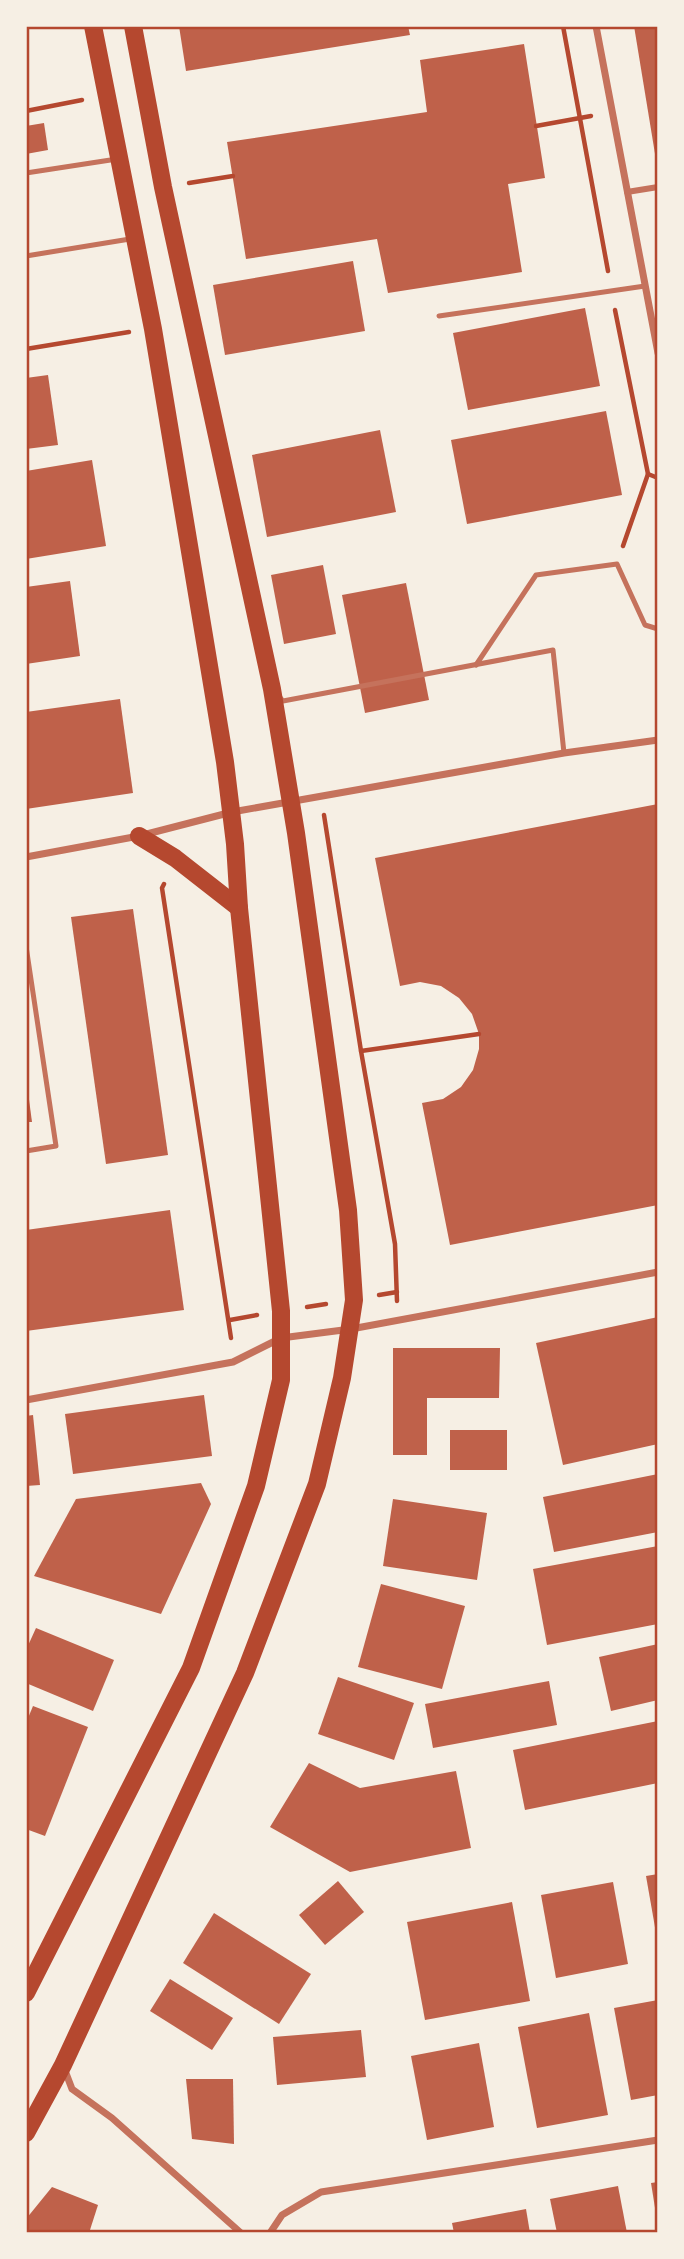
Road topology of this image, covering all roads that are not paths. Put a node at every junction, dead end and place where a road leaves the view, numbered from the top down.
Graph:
1 (93, 26) edge
2 (133, 26) edge
3 (596, 26) edge
4 (120, 159) junction
5 (26, 173) edge
6 (658, 187) edge
7 (627, 192) junction
8 (136, 237) junction
9 (26, 256) edge
10 (645, 286) junction
11 (439, 316) dead end
12 (658, 353) edge
13 (658, 629) edge
14 (475, 665) junction
15 (272, 689) junction
16 (658, 740) edge
17 (564, 753) junction
18 (290, 802) junction
19 (232, 812) junction
20 (139, 836) junction
21 (26, 857) edge
22 (239, 908) junction
23 (26, 946) edge
24 (26, 1151) edge
25 (658, 1272) edge
26 (351, 1329) junction
27 (281, 1338) junction
28 (26, 1400) edge
29 (26, 1993) edge
30 (63, 2065) junction
31 (26, 2133) edge
32 (658, 2140) edge
33 (241, 2233) edge
34 (270, 2233) edge

1 - 4 main road
2 - 15 main road
3 - 7 street
4 - 5 lane
4 - 8 main road
6 - 7 street
7 - 10 street
8 - 9 lane
8 - 19 main road
10 - 11 lane
10 - 12 street
13 - 14 lane
14 - 15 lane
14 - 17 lane
15 - 18 main road
16 - 17 street
17 - 18 street
18 - 19 street
18 - 26 main road
19 - 20 street
19 - 22 main road
20 - 21 street
20 - 22 main road
22 - 27 main road
23 - 24 lane
25 - 26 street
26 - 27 street
26 - 30 main road
27 - 28 street
27 - 29 main road
30 - 31 main road
30 - 33 street
32 - 34 street

